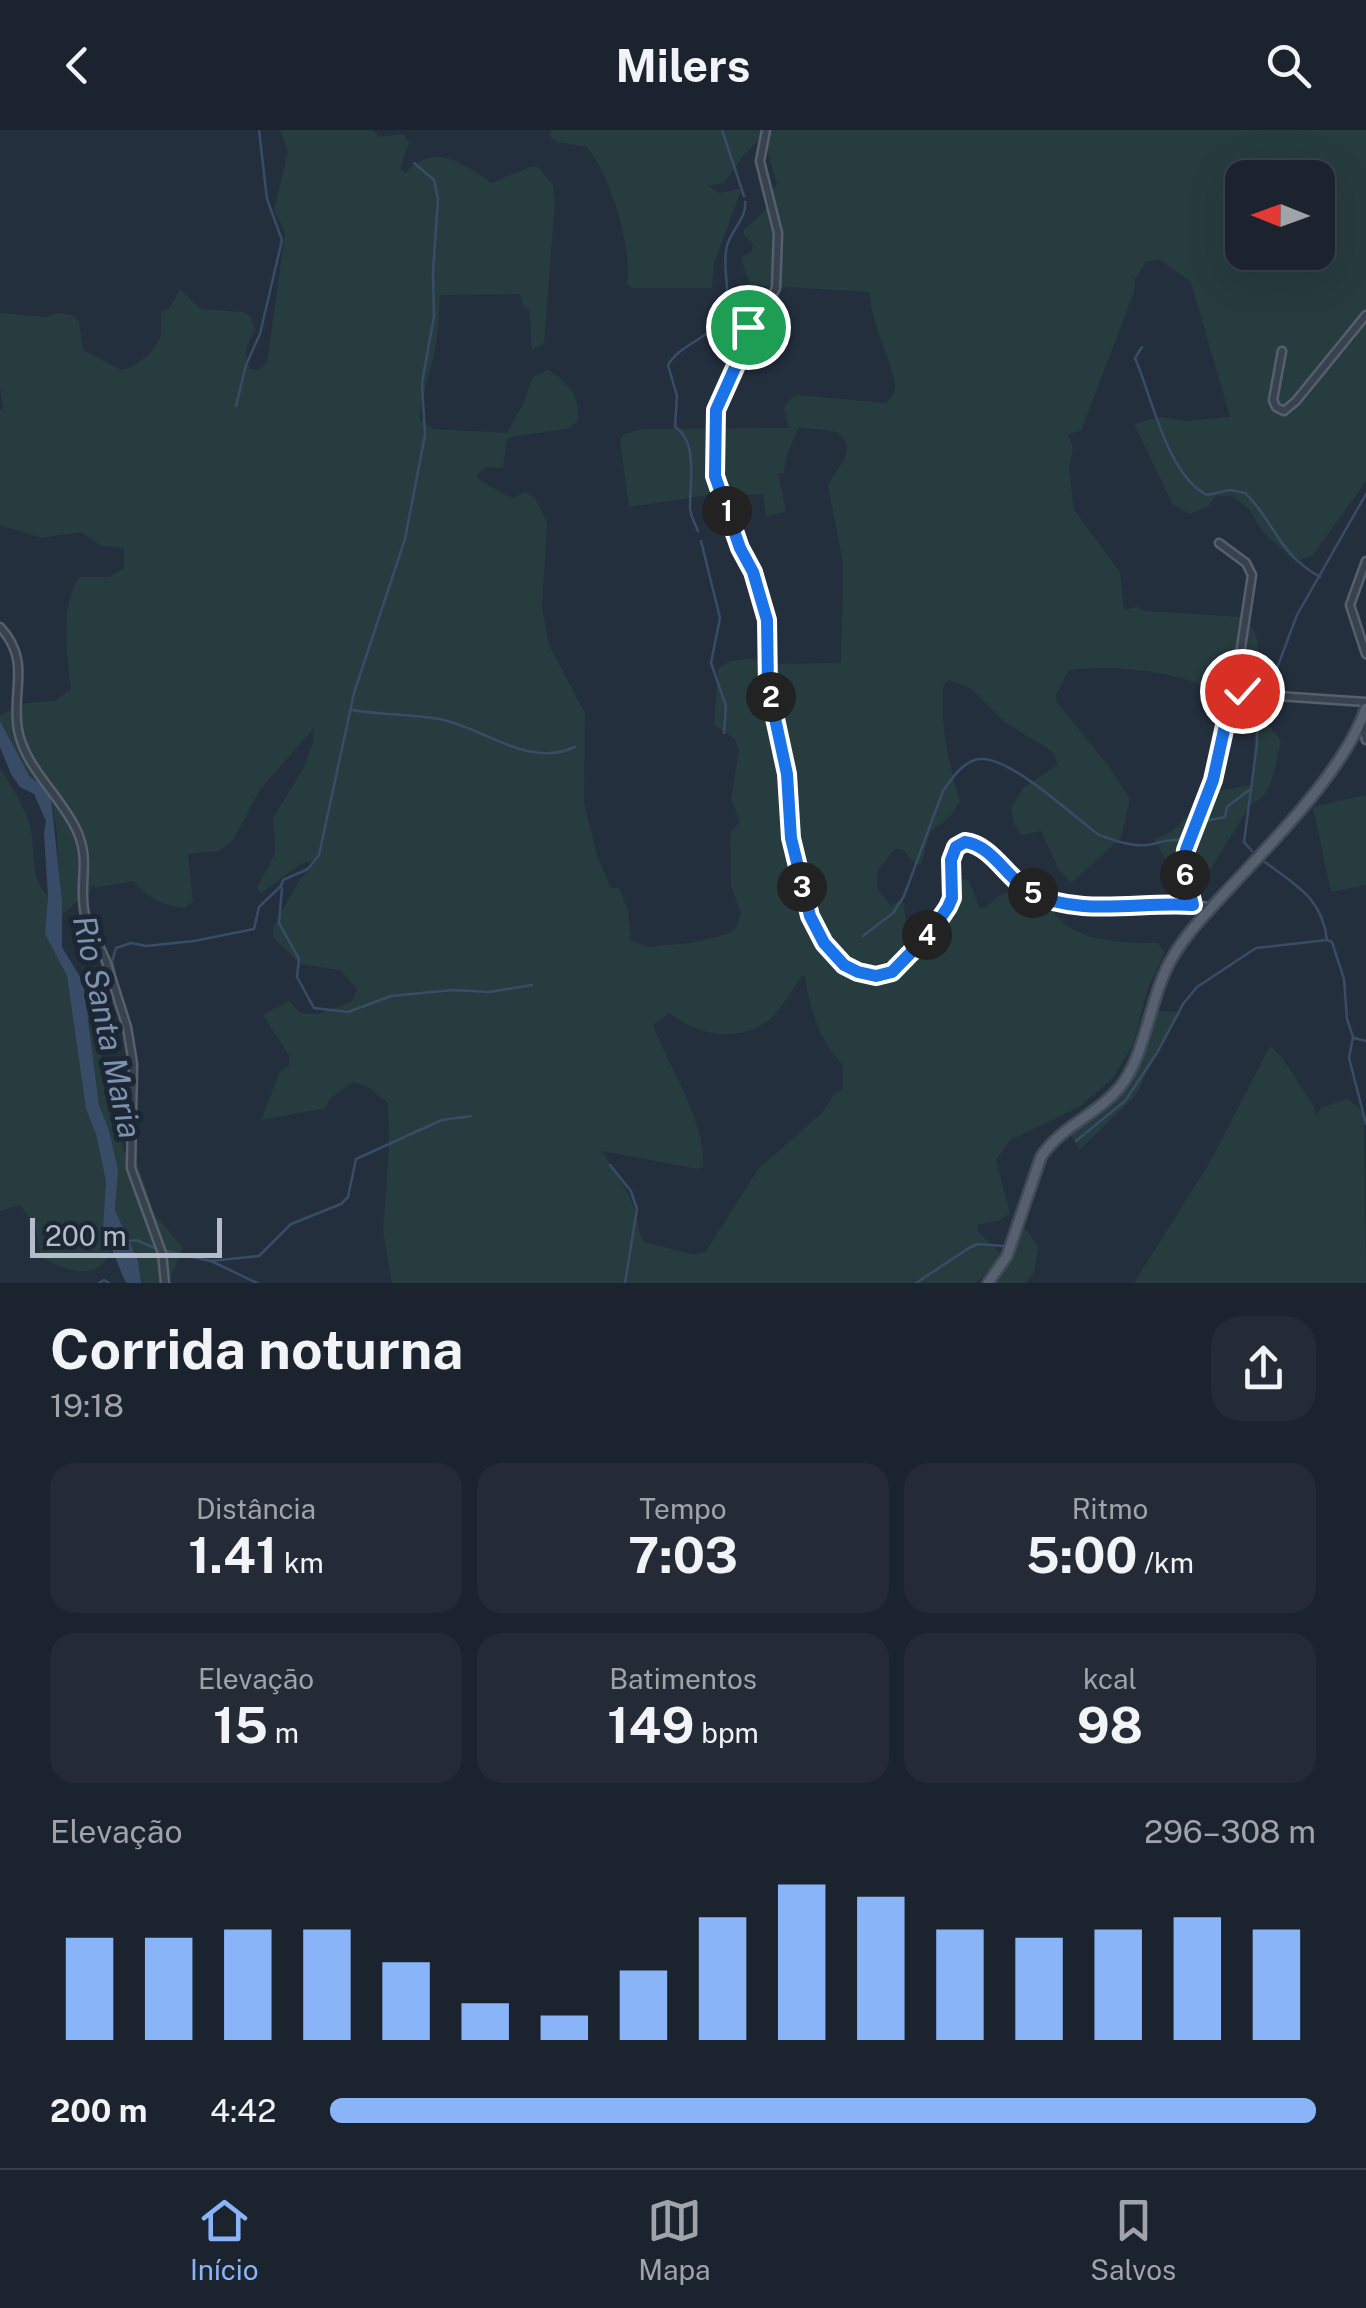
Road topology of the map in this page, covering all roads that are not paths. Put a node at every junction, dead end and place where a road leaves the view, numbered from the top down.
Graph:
1 (766, 130) edge
2 (1366, 315) edge
3 (1282, 352) dead end
4 (1219, 543) dead end
5 (1366, 561) edge
6 (0, 627) edge
7 (1366, 654) edge
8 (1248, 694) junction
9 (1366, 705) edge
10 (1364, 721) edge
11 (1366, 740) edge
12 (1193, 905) junction
13 (1212, 908) junction
14 (165, 1283) edge
15 (988, 1283) edge

1 - 12 street
2 - 3 street
4 - 8 street
5 - 7 street
6 - 14 street
8 - 9 street
8 - 12 street
9 - 10 main road
10 - 11 street
10 - 13 main road
12 - 13 street
13 - 15 main road

